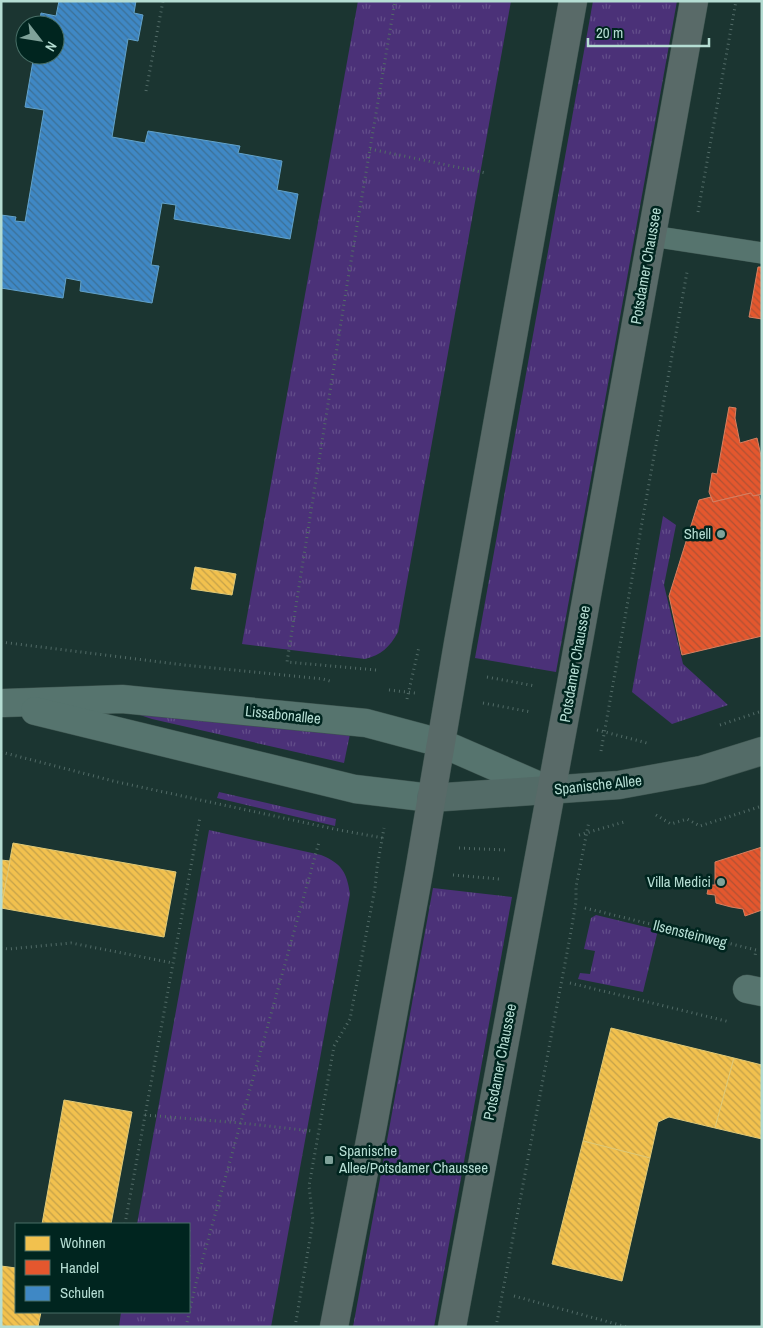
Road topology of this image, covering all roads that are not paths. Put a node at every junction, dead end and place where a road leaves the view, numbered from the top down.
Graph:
1 (573, 1) edge
2 (694, 1) edge
3 (652, 236) junction
4 (762, 253) edge
5 (2, 703) edge
6 (441, 743) junction
7 (762, 751) edge
8 (551, 790) junction
9 (431, 798) junction
10 (334, 1327) edge
11 (452, 1327) edge

1 - 6 main road
2 - 3 main road, Potsdamer Chaussee
3 - 4 lane
3 - 8 main road, Potsdamer Chaussee
5 - 6 street, Lissabonallee
5 - 9 street, Lissabonallee
6 - 8 street, Lissabonallee
6 - 9 main road
7 - 8 main road, Spanische Allee
8 - 9 main road, Spanische Allee
8 - 11 main road, Potsdamer Chaussee
9 - 10 main road

